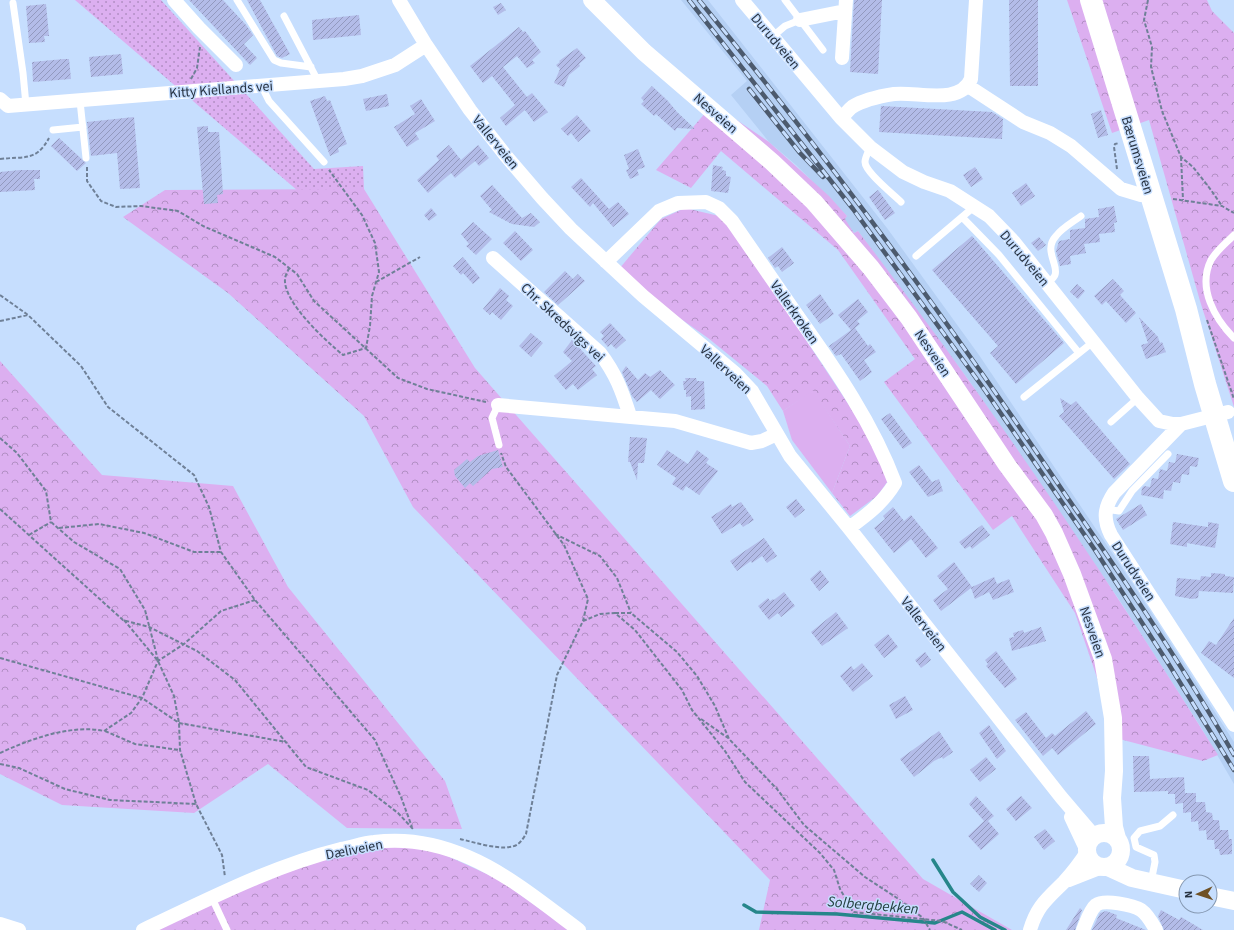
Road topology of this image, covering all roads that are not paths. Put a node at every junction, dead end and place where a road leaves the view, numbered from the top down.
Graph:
1 (174, 0) edge
2 (237, 0) edge
3 (399, 0) edge
4 (592, 0) edge
5 (742, 0) edge
6 (784, 0) edge
7 (976, 0) edge
8 (1091, 0) edge
9 (13, 2) dead end
10 (846, 6) edge
11 (284, 16) dead end
12 (800, 20) junction
13 (772, 37) junction
14 (426, 45) junction
15 (823, 50) dead end
16 (842, 58) dead end
17 (236, 65) dead end
18 (311, 67) junction
19 (318, 81) junction
20 (261, 85) junction
21 (968, 86) junction
22 (80, 101) junction
23 (3, 104) edge
24 (26, 105) junction
25 (841, 118) junction
26 (83, 127) junction
27 (54, 130) road end
28 (870, 147) junction
29 (86, 158) road end
30 (324, 162) road end
31 (1141, 195) dead end
32 (901, 202) dead end
33 (975, 206) junction
34 (1081, 216) dead end
35 (962, 217) junction
36 (1234, 235) edge
37 (916, 256) dead end
38 (493, 258) dead end
39 (606, 262) junction
40 (1047, 284) junction
41 (1234, 338) edge
42 (1093, 342) junction
43 (1080, 353) junction
44 (1024, 397) dead end
45 (1138, 398) junction
46 (498, 405) joint
47 (1225, 409) edge
48 (630, 416) junction
49 (1111, 422) dead end
50 (1181, 424) junction
51 (1234, 433) edge
52 (777, 434) junction
53 (499, 445) road end
54 (1168, 454) dead end
55 (1234, 481) edge
56 (1106, 510) junction
57 (849, 528) junction
58 (1234, 725) edge
59 (1061, 797) junction
60 (1112, 798) junction
61 (1173, 815) dead end
62 (1097, 835) junction
63 (1087, 852) junction
64 (1112, 857) junction
65 (1145, 881) junction
66 (1063, 882) junction
67 (1178, 888) edge
68 (212, 898) junction
69 (1218, 898) edge
70 (1234, 901) edge
71 (0, 924) edge
72 (19, 930) edge
73 (143, 930) edge
74 (227, 930) edge
75 (579, 930) edge
76 (1030, 930) edge
77 (1083, 930) edge
78 (1156, 930) edge

1 - 17 street
2 - 18 lane
3 - 14 street, Vallerveien
4 - 60 street, Nesveien
5 - 13 street, Durudveien
6 - 12 lane
7 - 21 street
8 - 47 main road, Bærumsveien
9 - 24 lane
10 - 12 street
10 - 16 street
11 - 18 lane
12 - 13 lane
12 - 15 lane
13 - 25 street, Durudveien
14 - 19 street, Kitty Kiellands vei
14 - 39 street, Vallerveien
18 - 19 lane
19 - 20 street, Kitty Kiellands vei
20 - 22 street, Kitty Kiellands vei
20 - 30 lane
21 - 25 street
21 - 31 street
22 - 24 street, Kitty Kiellands vei
22 - 26 lane
23 - 24 street, Kitty Kiellands vei
25 - 28 street, Durudveien
26 - 27 lane
26 - 29 lane
28 - 32 lane
28 - 33 street, Durudveien
33 - 35 lane
33 - 40 street, Durudveien
34 - 40 lane
35 - 37 lane
35 - 43 lane
36 - 41 lane
38 - 48 street, Chr. Skredsvigs vei
39 - 52 street, Vallerveien
39 - 57 street, Vallerkroken
40 - 42 street, Durudveien
42 - 43 lane
42 - 45 street, Durudveien
43 - 44 lane
45 - 49 lane
45 - 50 street, Durudveien
46 - 48 street
46 - 53 lane
47 - 50 street, Durudveien
47 - 51 main road, Bærumsveien
47 - 55 main road, Bærumsveien
48 - 52 street
50 - 56 street
52 - 57 street, Vallerveien
54 - 56 lane
56 - 58 street, Durudveien
57 - 59 street, Vallerveien
59 - 62 street, Vallerveien
59 - 63 street, Vallerveien
60 - 62 street, Nesveien
60 - 64 street, Nesveien
61 - 65 lane
62 - 63 street
62 - 64 street
63 - 64 street
63 - 66 street
64 - 65 street
64 - 66 street
65 - 67 street
66 - 76 street
68 - 73 street, Dæliveien
68 - 74 lane
68 - 75 street, Dæliveien
69 - 70 street
71 - 72 street
77 - 78 street

